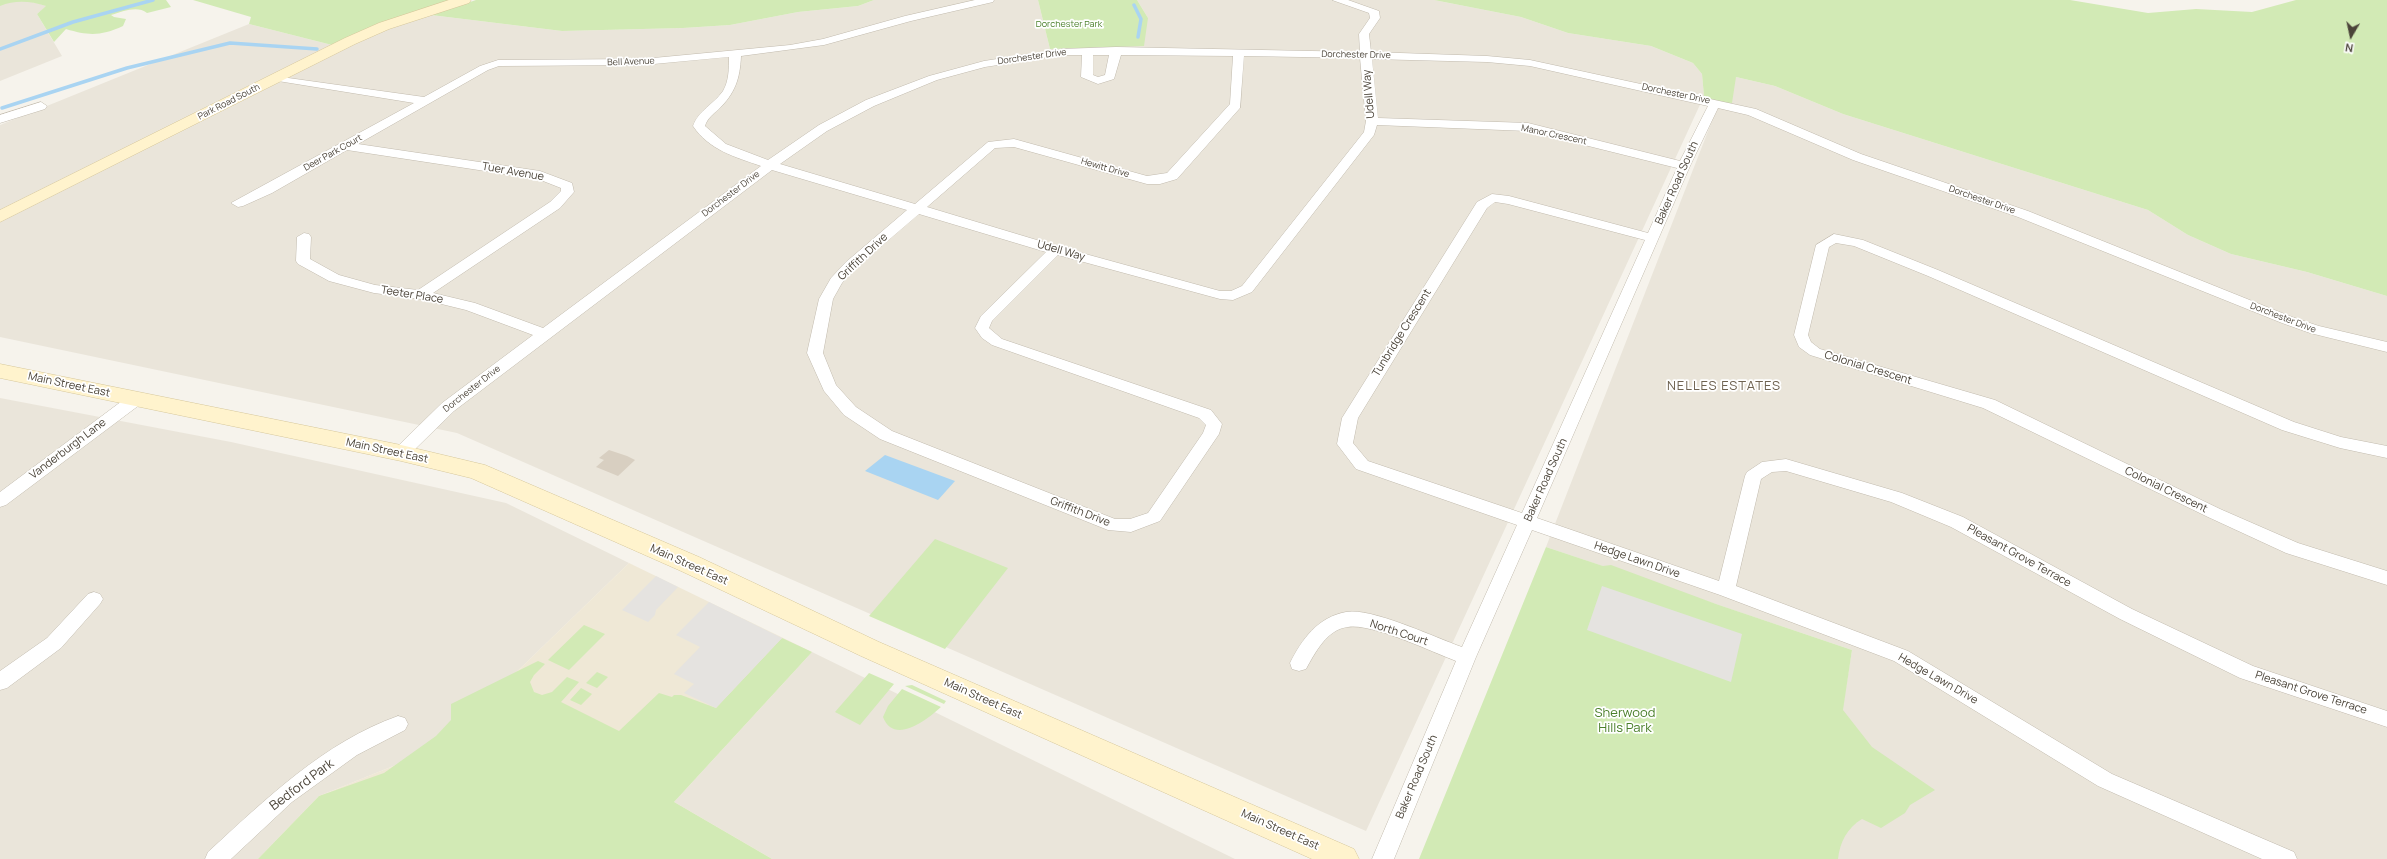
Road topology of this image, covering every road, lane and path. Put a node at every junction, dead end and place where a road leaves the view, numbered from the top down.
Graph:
1 (464, 0) edge
2 (989, 0) edge
3 (1337, 0) edge
4 (1116, 50) junction
5 (1088, 51) junction
6 (735, 54) junction
7 (1239, 54) junction
8 (1365, 55) junction
9 (278, 78) junction
10 (426, 100) junction
11 (1715, 103) junction
12 (41, 106) dead end
13 (0, 119) edge
14 (1372, 121) junction
15 (345, 146) junction
16 (770, 165) junction
17 (1684, 166) junction
18 (238, 203) dead end
19 (916, 209) junction
20 (0, 217) edge
21 (304, 237) dead end
22 (1653, 238) junction
23 (1055, 250) junction
24 (422, 295) junction
25 (544, 334) junction
26 (2387, 347) edge
27 (0, 371) edge
28 (136, 399) junction
29 (2387, 452) edge
30 (401, 453) junction
31 (0, 501) edge
32 (1527, 522) junction
33 (2387, 578) edge
34 (1726, 590) junction
35 (94, 599) dead end
36 (1467, 657) junction
37 (1299, 663) dead end
38 (0, 682) edge
39 (2387, 719) edge
40 (398, 724) dead end
41 (216, 859) edge
42 (1344, 859) edge
43 (1383, 859) edge
44 (2286, 859) edge

1 - 9 main road, Park Road South
2 - 6 street, Bell Avenue
3 - 8 street, Udell Way
4 - 5 street, Dorchester Drive
4 - 5 street
4 - 7 street, Dorchester Drive
5 - 16 street, Dorchester Drive
6 - 10 street, Bell Avenue
6 - 16 street, Udell Way
7 - 8 street, Dorchester Drive
7 - 19 street, Hewitt Drive
8 - 11 street, Dorchester Drive
8 - 14 street, Udell Way
9 - 10 street
9 - 20 main road, Park Road South
10 - 15 street, Deer Park Court
11 - 17 street, Baker Road South
11 - 26 street, Dorchester Drive
12 - 13 street
14 - 17 street, Manor Crescent
14 - 23 street, Udell Way
15 - 18 street, Deer Park Court
15 - 24 street, Tuer Avenue
16 - 19 street, Udell Way
16 - 25 street, Dorchester Drive
17 - 22 street, Baker Road South
19 - 23 street, Udell Way
19 - 23 street, Griffith Drive
21 - 24 street, Teeter Place
22 - 32 street, Baker Road South
22 - 32 street, Tunbridge Crescent
24 - 25 street, Teeter Place
25 - 30 street, Dorchester Drive
27 - 28 main road, Main Street East
28 - 30 main road, Main Street East
28 - 31 street, Vanderburgh Lane
29 - 33 street, Colonial Crescent
30 - 42 main road, Main Street East
32 - 34 street, Hedge Lawn Drive
32 - 36 street, Baker Road South
34 - 39 street, Pleasant Grove Terrace
34 - 44 street, Hedge Lawn Drive
35 - 38 street
36 - 37 street, North Court
36 - 43 street, Baker Road South
40 - 41 street, Bedford Park

